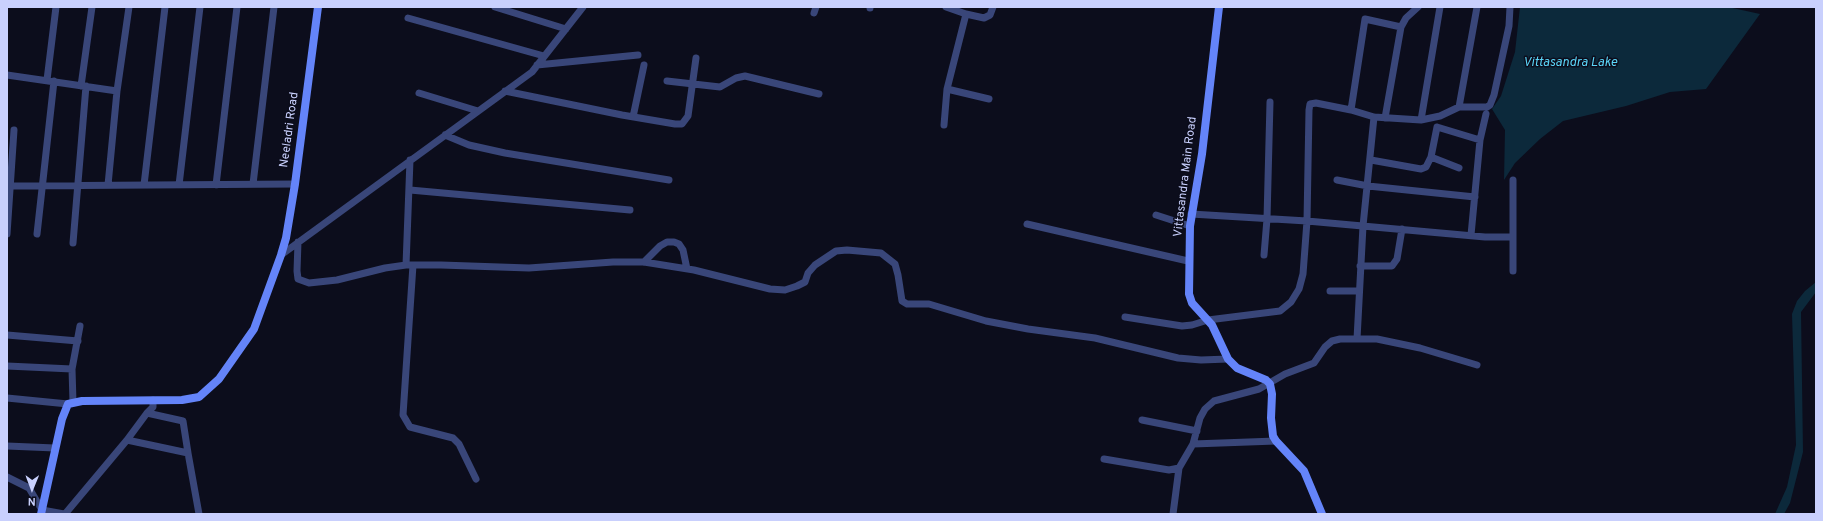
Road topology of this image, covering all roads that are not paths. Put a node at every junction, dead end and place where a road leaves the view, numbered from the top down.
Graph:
1 (56, 7) edge
2 (92, 7) edge
3 (129, 7) edge
4 (165, 7) edge
5 (200, 7) edge
6 (237, 7) edge
7 (274, 7) edge
8 (318, 7) edge
9 (495, 7) edge
10 (583, 7) edge
11 (946, 7) edge
12 (993, 7) edge
13 (1219, 7) edge
14 (1418, 7) edge
15 (1440, 7) edge
16 (1477, 7) edge
17 (1510, 7) edge
18 (966, 14) junction
19 (408, 18) dead end
20 (1401, 27) junction
21 (566, 29) junction
22 (638, 55) dead end
23 (544, 56) junction
24 (696, 58) dead end
25 (537, 65) junction
26 (644, 65) dead end
27 (7, 75) edge
28 (50, 81) junction
29 (667, 81) dead end
30 (693, 84) junction
31 (84, 86) junction
32 (947, 88) junction
33 (117, 91) junction
34 (505, 91) junction
35 (419, 93) dead end
36 (819, 94) dead end
37 (988, 99) dead end
38 (1270, 102) dead end
39 (1459, 108) junction
40 (1351, 110) junction
41 (478, 111) junction
42 (1486, 114) dead end
43 (633, 117) junction
44 (1374, 117) junction
45 (1385, 118) junction
46 (1421, 120) junction
47 (944, 125) dead end
48 (14, 130) dead end
49 (445, 135) junction
50 (1480, 140) junction
51 (1431, 157) junction
52 (410, 160) junction
53 (1371, 160) junction
54 (1459, 168) dead end
55 (669, 180) dead end
56 (1337, 180) dead end
57 (1513, 180) dead end
58 (216, 184) junction
59 (253, 184) junction
60 (295, 184) junction
61 (108, 185) junction
62 (144, 185) junction
63 (179, 185) junction
64 (8, 186) edge
65 (42, 186) junction
66 (79, 186) junction
67 (1368, 186) junction
68 (410, 190) junction
69 (1475, 197) junction
70 (630, 210) dead end
71 (1191, 214) junction
72 (1156, 215) dead end
73 (1267, 219) junction
74 (1307, 221) junction
75 (1027, 224) dead end
76 (1190, 226) junction
77 (1363, 226) junction
78 (1402, 229) junction
79 (7, 234) edge
80 (37, 234) dead end
81 (1471, 235) junction
82 (1512, 237) junction
83 (298, 242) junction
84 (73, 243) dead end
85 (281, 255) junction
86 (1264, 255) dead end
87 (1188, 261) junction
88 (644, 262) junction
89 (410, 265) junction
90 (1360, 266) junction
91 (686, 269) junction
92 (1513, 271) dead end
93 (1330, 291) dead end
94 (1358, 291) junction
95 (1125, 317) dead end
96 (1208, 320) junction
97 (80, 326) dead end
98 (7, 336) edge
99 (1357, 339) junction
100 (78, 342) junction
101 (1228, 359) junction
102 (1477, 365) dead end
103 (7, 366) edge
104 (72, 369) junction
105 (1270, 384) junction
106 (7, 398) edge
107 (153, 400) junction
108 (70, 403) junction
109 (147, 414) junction
110 (1142, 420) dead end
111 (1197, 431) junction
112 (127, 440) junction
113 (1276, 441) junction
114 (1194, 444) junction
115 (7, 446) edge
116 (55, 448) junction
117 (188, 453) junction
118 (1104, 460) dead end
119 (1179, 468) junction
120 (7, 477) edge
121 (476, 479) dead end
122 (41, 512) edge
123 (64, 514) edge
124 (198, 514) edge
125 (1173, 514) edge
126 (1322, 514) edge

1 - 28 street
2 - 31 street
3 - 33 street
4 - 62 street
5 - 63 street
6 - 58 street
7 - 59 street
8 - 60 street, Neeladri Road
9 - 21 street
10 - 21 street
11 - 18 street
12 - 18 street
13 - 71 street, Vittasandra Main Road
14 - 20 street
15 - 46 street
16 - 39 street
17 - 39 street
18 - 32 street
19 - 23 street
20 - 40 street
20 - 45 street
21 - 23 street
22 - 25 street
23 - 25 street
24 - 30 street
25 - 34 street
26 - 43 street
27 - 28 street
28 - 31 street
28 - 65 street
29 - 30 street
30 - 36 street
30 - 43 street
31 - 33 street
31 - 66 street
32 - 37 street
32 - 47 street
33 - 61 street
34 - 41 street
34 - 43 street
35 - 41 street
38 - 73 street
39 - 46 street
40 - 44 street
40 - 74 street
41 - 49 street
42 - 50 street
44 - 45 street
44 - 53 street
45 - 46 street
48 - 64 street
49 - 52 street
49 - 55 street
50 - 51 street
50 - 69 street
51 - 53 street
51 - 54 street
52 - 68 street
52 - 83 street
53 - 67 street
56 - 67 street
57 - 82 street
58 - 59 street
58 - 63 street
59 - 60 street
60 - 85 street, Neeladri Road
61 - 62 street
61 - 66 street
62 - 63 street
64 - 65 street
64 - 79 street
65 - 66 street
65 - 80 street
66 - 84 street
67 - 69 street
67 - 77 street
68 - 70 street
68 - 89 street
69 - 81 street
71 - 73 street
71 - 76 street, Vittasandra Main Road
72 - 76 street
73 - 74 street
73 - 86 street
74 - 77 street
74 - 96 street
75 - 87 street
76 - 87 street, Vittasandra Main Road
77 - 78 street
77 - 90 street
78 - 81 street
78 - 90 street
81 - 82 street
82 - 92 street
83 - 85 street
83 - 89 street
85 - 107 street, Neeladri Road
87 - 96 street, Vittasandra Main Road
88 - 89 street
88 - 91 street
88 - 91 street
89 - 121 street
90 - 94 street
91 - 101 street
93 - 94 street
94 - 99 street
95 - 96 street
96 - 101 street, Vittasandra Main Road
97 - 100 street
98 - 100 street
99 - 102 street
99 - 105 street
100 - 104 street
101 - 105 street, Vittasandra Main Road
103 - 104 street
104 - 108 street
105 - 111 street
105 - 113 street
106 - 108 street
107 - 108 street, Neeladri Road
107 - 109 street
108 - 116 street
109 - 112 street
109 - 117 street
110 - 111 street
111 - 114 street
112 - 117 street
112 - 123 street
113 - 114 street
113 - 126 street
114 - 119 street
115 - 116 street
116 - 122 street
117 - 124 street
118 - 119 street
119 - 125 street
120 - 122 street
122 - 123 street

